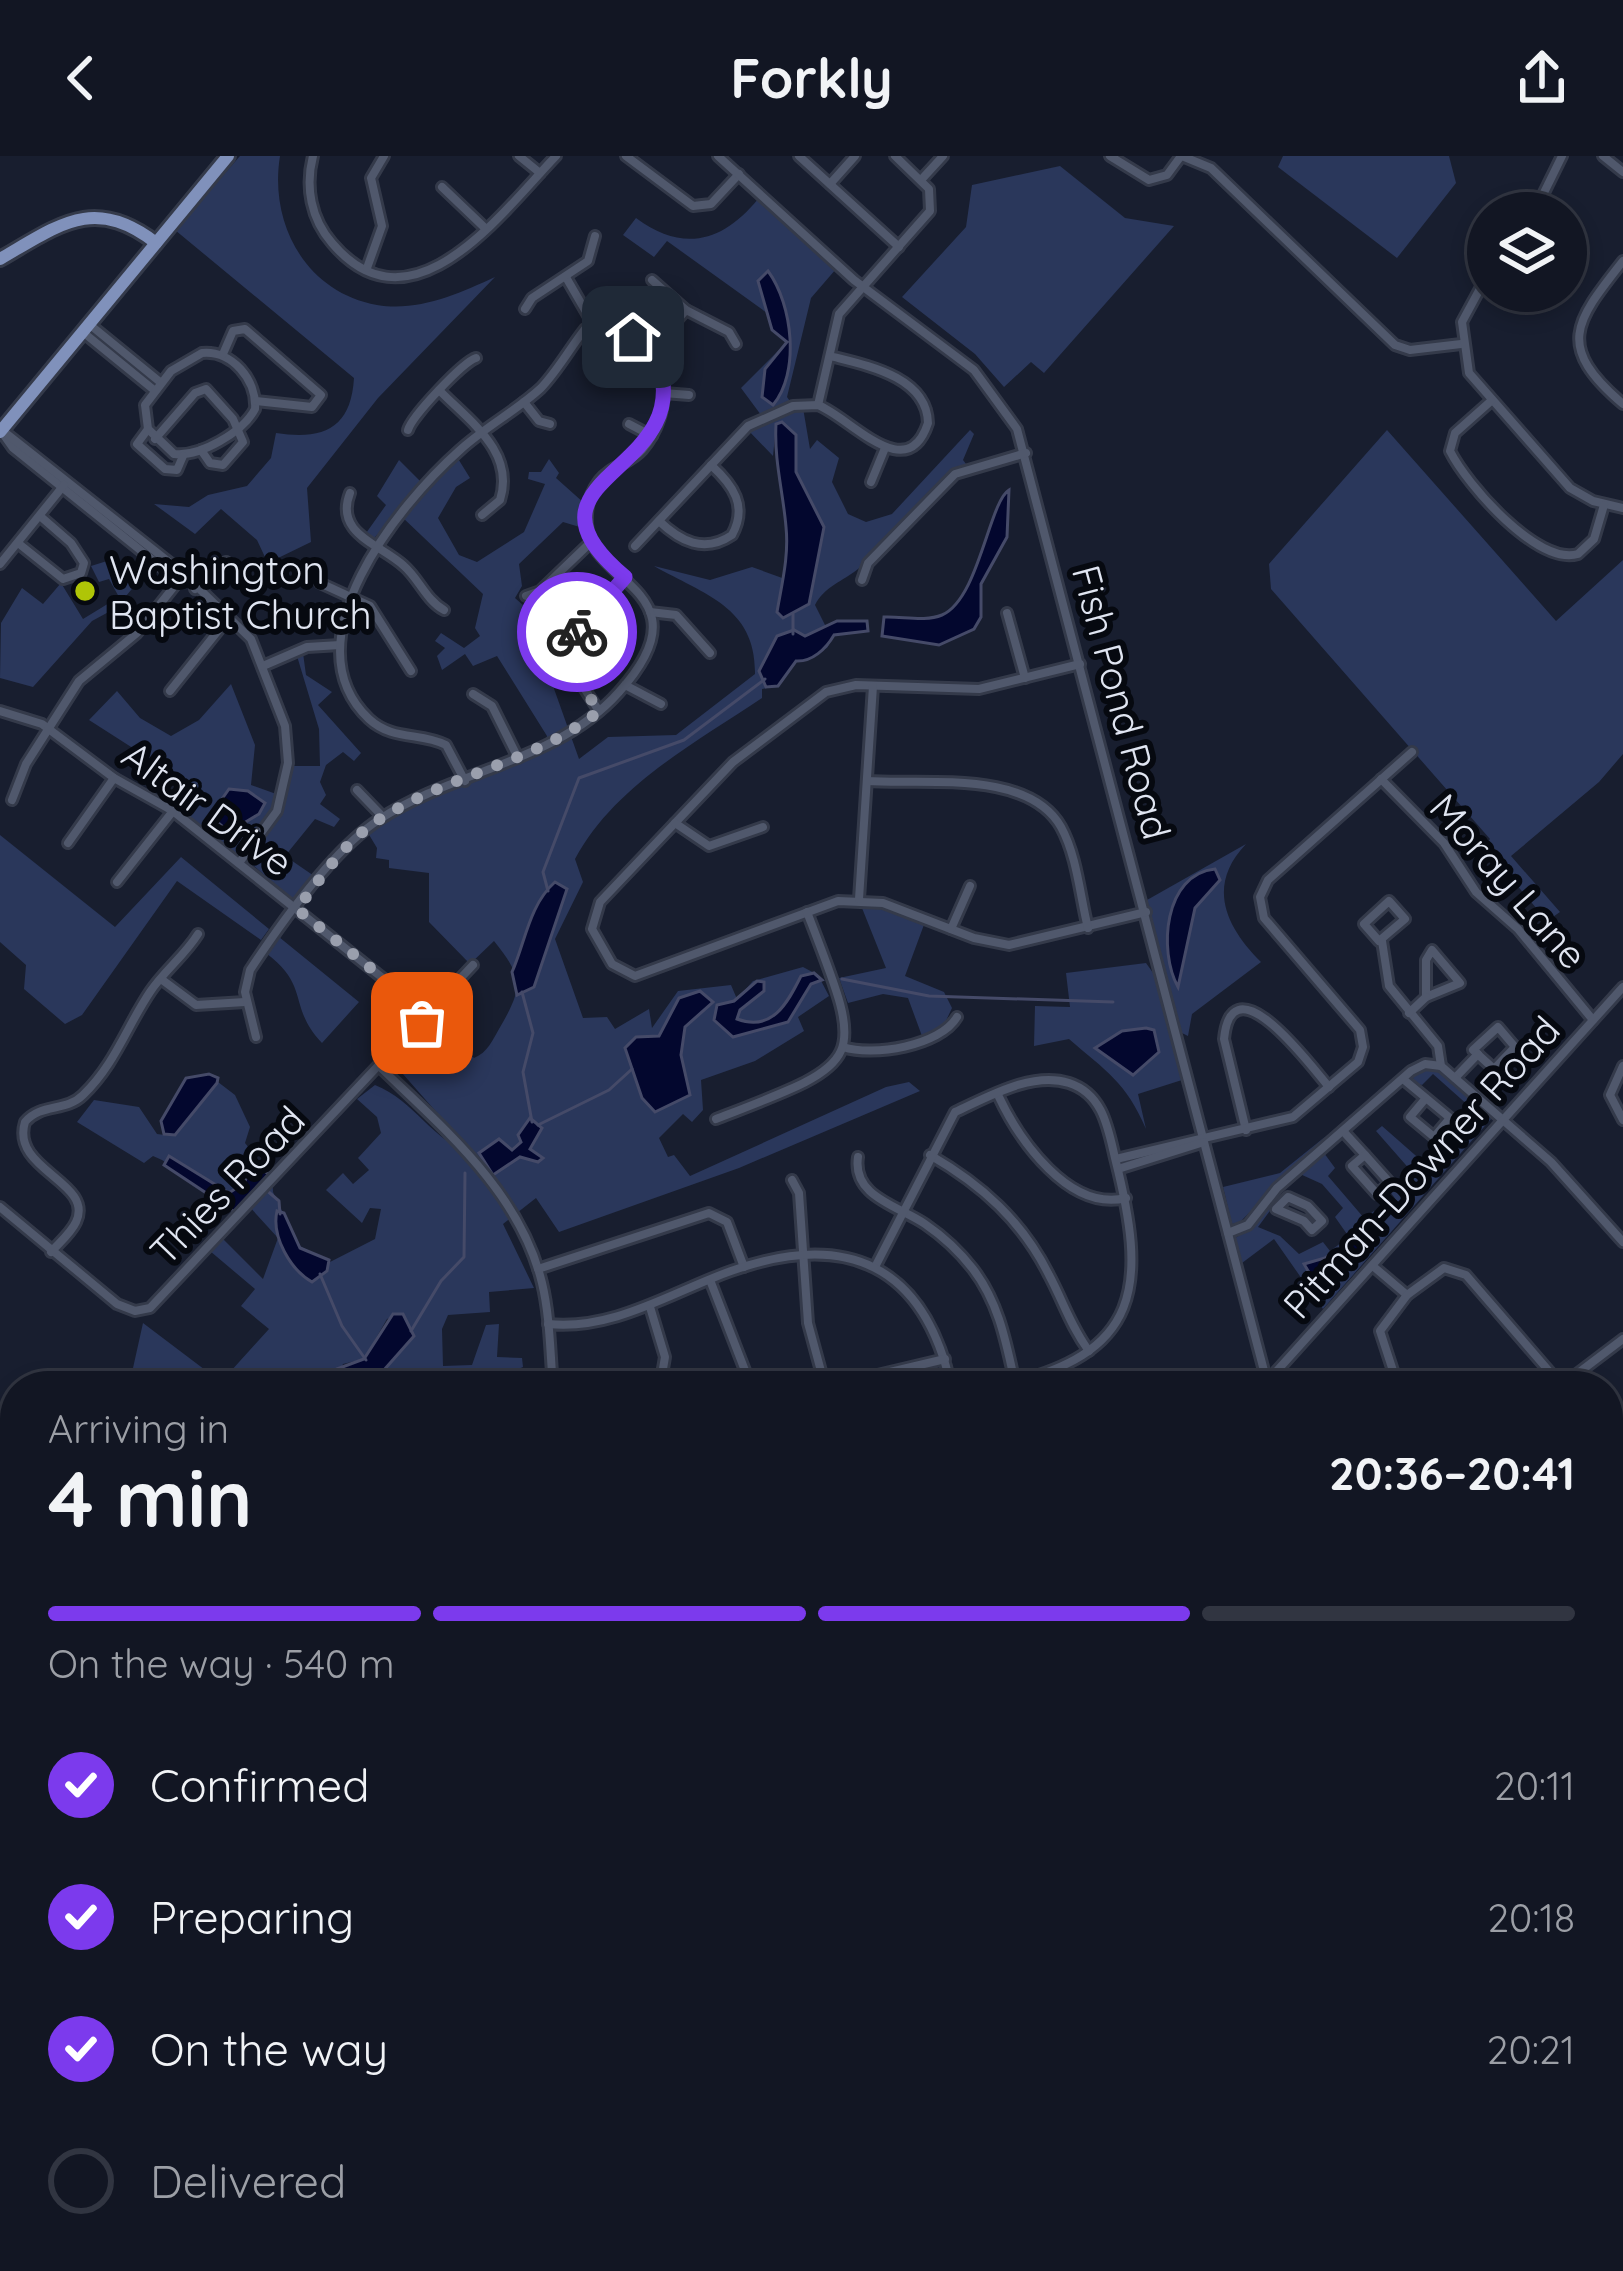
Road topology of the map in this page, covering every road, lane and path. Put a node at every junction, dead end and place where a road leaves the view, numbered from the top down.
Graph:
1 (228, 156) edge
2 (313, 156) edge
3 (384, 156) edge
4 (519, 156) edge
5 (556, 156) edge
6 (626, 156) edge
7 (718, 156) edge
8 (799, 156) edge
9 (855, 156) edge
10 (895, 156) edge
11 (943, 156) edge
12 (1110, 156) edge
13 (1181, 156) edge
14 (1562, 156) edge
15 (1603, 156) edge
16 (1623, 172) edge
17 (539, 173) junction
18 (739, 174) junction
19 (921, 180) junction
20 (830, 184) junction
21 (442, 187) dead end
22 (1544, 192) edge
23 (486, 229) junction
24 (595, 236) dead end
25 (160, 238) junction
26 (899, 247) junction
27 (0, 260) edge
28 (1623, 261) edge
29 (368, 268) junction
30 (567, 278) junction
31 (652, 280) dead end
32 (863, 287) junction
33 (1467, 305) edge
34 (525, 309) dead end
35 (686, 310) junction
36 (593, 324) junction
37 (86, 328) junction
38 (736, 344) dead end
39 (1461, 344) junction
40 (651, 350) junction
41 (223, 354) junction
42 (830, 356) junction
43 (476, 358) dead end
44 (157, 386) junction
45 (442, 393) junction
46 (664, 394) junction
47 (689, 395) dead end
48 (256, 401) junction
49 (524, 401) junction
50 (1491, 401) junction
51 (1623, 404) edge
52 (818, 405) junction
53 (550, 424) dead end
54 (629, 424) dead end
55 (238, 428) junction
56 (148, 429) junction
57 (408, 430) dead end
58 (1, 432) edge
59 (481, 432) junction
60 (652, 436) junction
61 (155, 439) junction
62 (885, 448) junction
63 (201, 450) junction
64 (1026, 453) junction
65 (183, 455) junction
66 (33, 457) junction
67 (711, 465) junction
68 (68, 479) junction
69 (871, 482) dead end
70 (62, 488) junction
71 (350, 494) dead end
72 (1604, 505) junction
73 (1623, 508) edge
74 (482, 515) dead end
75 (40, 516) junction
76 (659, 521) junction
77 (591, 542) junction
78 (18, 543) junction
79 (634, 546) dead end
80 (377, 548) junction
81 (226, 562) dead end
82 (0, 564) edge
83 (625, 577) junction
84 (862, 580) dead end
85 (186, 582) junction
86 (320, 583) dead end
87 (352, 595) junction
88 (526, 596) dead end
89 (444, 610) dead end
90 (650, 612) junction
91 (1007, 614) dead end
92 (230, 617) junction
93 (340, 645) junction
94 (710, 653) dead end
95 (1080, 664) junction
96 (263, 666) junction
97 (411, 671) dead end
98 (1024, 678) junction
99 (625, 685) junction
100 (873, 686) junction
101 (170, 691) dead end
102 (472, 694) dead end
103 (661, 704) dead end
104 (0, 711) edge
105 (599, 711) junction
106 (48, 728) junction
107 (1412, 752) dead end
108 (518, 758) junction
109 (114, 778) junction
110 (1382, 779) junction
111 (866, 781) junction
112 (465, 782) junction
113 (357, 790) dead end
114 (12, 800) dead end
115 (173, 811) junction
116 (383, 817) junction
117 (675, 824) junction
118 (763, 827) dead end
119 (68, 843) dead end
120 (239, 863) junction
121 (117, 882) dead end
122 (970, 886) dead end
123 (859, 899) junction
124 (297, 909) junction
125 (807, 912) junction
126 (1146, 912) junction
127 (1088, 928) junction
128 (951, 929) junction
129 (198, 934) dead end
130 (1382, 941) junction
131 (472, 965) dead end
132 (161, 979) junction
133 (1623, 987) edge
134 (1426, 997) junction
135 (246, 1002) junction
136 (1409, 1013) junction
137 (429, 1015) junction
138 (957, 1017) dead end
139 (1594, 1020) junction
140 (256, 1037) dead end
141 (843, 1047) junction
142 (1478, 1054) junction
143 (1441, 1066) junction
144 (1623, 1066) edge
145 (380, 1067) junction
146 (1455, 1078) junction
147 (1403, 1079) junction
148 (1329, 1087) junction
149 (998, 1095) junction
150 (1426, 1098) junction
151 (716, 1119) dead end
152 (1623, 1120) edge
153 (1502, 1123) junction
154 (1343, 1130) junction
155 (1246, 1131) junction
156 (1204, 1141) junction
157 (930, 1155) junction
158 (1365, 1155) junction
159 (858, 1156) dead end
160 (1117, 1164) junction
161 (792, 1180) dead end
162 (1276, 1188) junction
163 (1288, 1197) junction
164 (1126, 1198) junction
165 (0, 1208) edge
166 (902, 1211) junction
167 (1228, 1233) junction
168 (1623, 1241) edge
169 (51, 1252) junction
170 (805, 1256) junction
171 (743, 1267) junction
172 (874, 1267) junction
173 (1374, 1267) junction
174 (538, 1269) junction
175 (710, 1280) junction
176 (1407, 1295) junction
177 (650, 1306) junction
178 (548, 1324) junction
179 (1623, 1339) edge
180 (1089, 1351) junction
181 (1261, 1359) junction
182 (945, 1360) junction
183 (1282, 1366) junction
184 (552, 1371) edge
185 (663, 1371) edge
186 (746, 1371) edge
187 (823, 1371) edge
188 (896, 1371) edge
189 (948, 1371) edge
190 (1013, 1371) edge
191 (1054, 1371) edge
192 (1263, 1371) edge
193 (1278, 1371) edge
194 (1393, 1371) edge
195 (1548, 1371) edge
196 (1581, 1371) edge

1 - 25 main road
2 - 29 street
3 - 29 street
4 - 17 street
5 - 17 street
6 - 18 street
7 - 18 street, Fish Pond Road
8 - 20 street
9 - 20 street
10 - 19 street
11 - 19 street
12 - 13 street
13 - 39 street
14 - 22 street
15 - 16 street
17 - 23 street
18 - 32 street, Fish Pond Road
19 - 26 street
20 - 26 street
21 - 23 street
23 - 29 street
24 - 30 street
25 - 27 main road
25 - 37 main road
26 - 32 street
28 - 51 street
30 - 34 street
30 - 36 street
31 - 35 street
32 - 42 street
32 - 64 street, Fish Pond Road
33 - 39 street
35 - 38 street
35 - 40 street
36 - 40 street
36 - 49 street
37 - 44 street
37 - 58 main road
39 - 50 street
40 - 46 street
41 - 44 street
41 - 48 street
41 - 48 street
42 - 52 street
42 - 62 street
43 - 45 street
44 - 56 street
45 - 57 street
45 - 59 street
46 - 47 street
46 - 60 street
48 - 55 street
49 - 53 street
49 - 59 street
50 - 72 street
50 - 72 street
52 - 62 street
52 - 67 street
54 - 60 street
55 - 61 street
55 - 63 street
55 - 63 street
56 - 61 street
56 - 65 street
58 - 66 street
59 - 74 street
59 - 80 street
60 - 77 street
61 - 65 street
62 - 69 street
63 - 65 street
64 - 84 street
64 - 95 street, Fish Pond Road
66 - 68 street
66 - 70 street
67 - 76 street
67 - 76 street
68 - 70 street
68 - 85 street
70 - 75 street
70 - 85 street
71 - 80 street
72 - 73 street
75 - 78 street
75 - 78 street
76 - 79 street
77 - 83 street
77 - 88 street
78 - 82 street
80 - 87 street
80 - 89 street
81 - 85 street
83 - 90 street
83 - 105 street
85 - 92 street
85 - 106 street
86 - 87 street
87 - 93 street
87 - 97 street
90 - 94 street
90 - 99 street
91 - 98 street
92 - 96 street
92 - 101 street
93 - 96 street
93 - 112 street
95 - 98 street
95 - 126 street, Fish Pond Road
96 - 120 street
98 - 100 street
99 - 103 street
99 - 105 street
100 - 111 street
100 - 117 street
102 - 108 street
104 - 106 street, Altair Drive
105 - 108 street
106 - 109 street, Altair Drive
106 - 114 street
107 - 110 street
108 - 112 street
109 - 115 street, Altair Drive
109 - 119 street
110 - 139 street, Moray Lane
110 - 148 street
111 - 123 street
111 - 127 street
112 - 116 street
113 - 116 street
115 - 120 street, Altair Drive
115 - 121 street
116 - 124 street
117 - 118 street
117 - 125 street
120 - 124 street, Altair Drive
122 - 128 street
123 - 125 street
123 - 128 street
124 - 135 street
124 - 137 street, Altair Drive
125 - 141 street
126 - 127 street
126 - 156 street, Fish Pond Road
127 - 128 street
129 - 132 street
130 - 130 street
130 - 136 street
131 - 137 street, Thies Road
132 - 135 street
132 - 169 street
133 - 139 street, Pitman-Downer Road
134 - 134 street
134 - 136 street
135 - 140 street
136 - 143 street
137 - 145 street, Thies Road
138 - 141 street
139 - 153 street, Pitman-Downer Road
141 - 151 street
142 - 142 street
142 - 146 street
143 - 146 street
143 - 147 street
144 - 152 street
145 - 169 street, Thies Road
145 - 174 street
146 - 153 street
147 - 150 street
147 - 154 street
148 - 155 street
148 - 155 street
149 - 157 street
149 - 160 street
149 - 164 street
150 - 150 street
153 - 168 street
153 - 173 street, Pitman-Downer Road
154 - 158 street
154 - 162 street
155 - 156 street
156 - 160 street
156 - 167 street, Fish Pond Road
157 - 166 street
157 - 180 street
158 - 158 street
159 - 166 street
160 - 164 street
161 - 170 street
162 - 163 street
162 - 167 street
163 - 163 street
164 - 180 street
165 - 169 street, Thies Road
166 - 172 street
166 - 190 street
167 - 181 street, Fish Pond Road
170 - 171 street
170 - 172 street
170 - 187 street
171 - 174 street
171 - 175 street
172 - 182 street
173 - 176 street
173 - 183 street, Pitman-Downer Road
174 - 178 street
175 - 177 street
175 - 186 street
176 - 194 street
176 - 195 street
177 - 178 street
177 - 185 street
178 - 184 street
179 - 196 street
180 - 191 street
181 - 183 street
181 - 192 street, Fish Pond Road
182 - 188 street
182 - 189 street
183 - 193 street, Pitman-Downer Road

